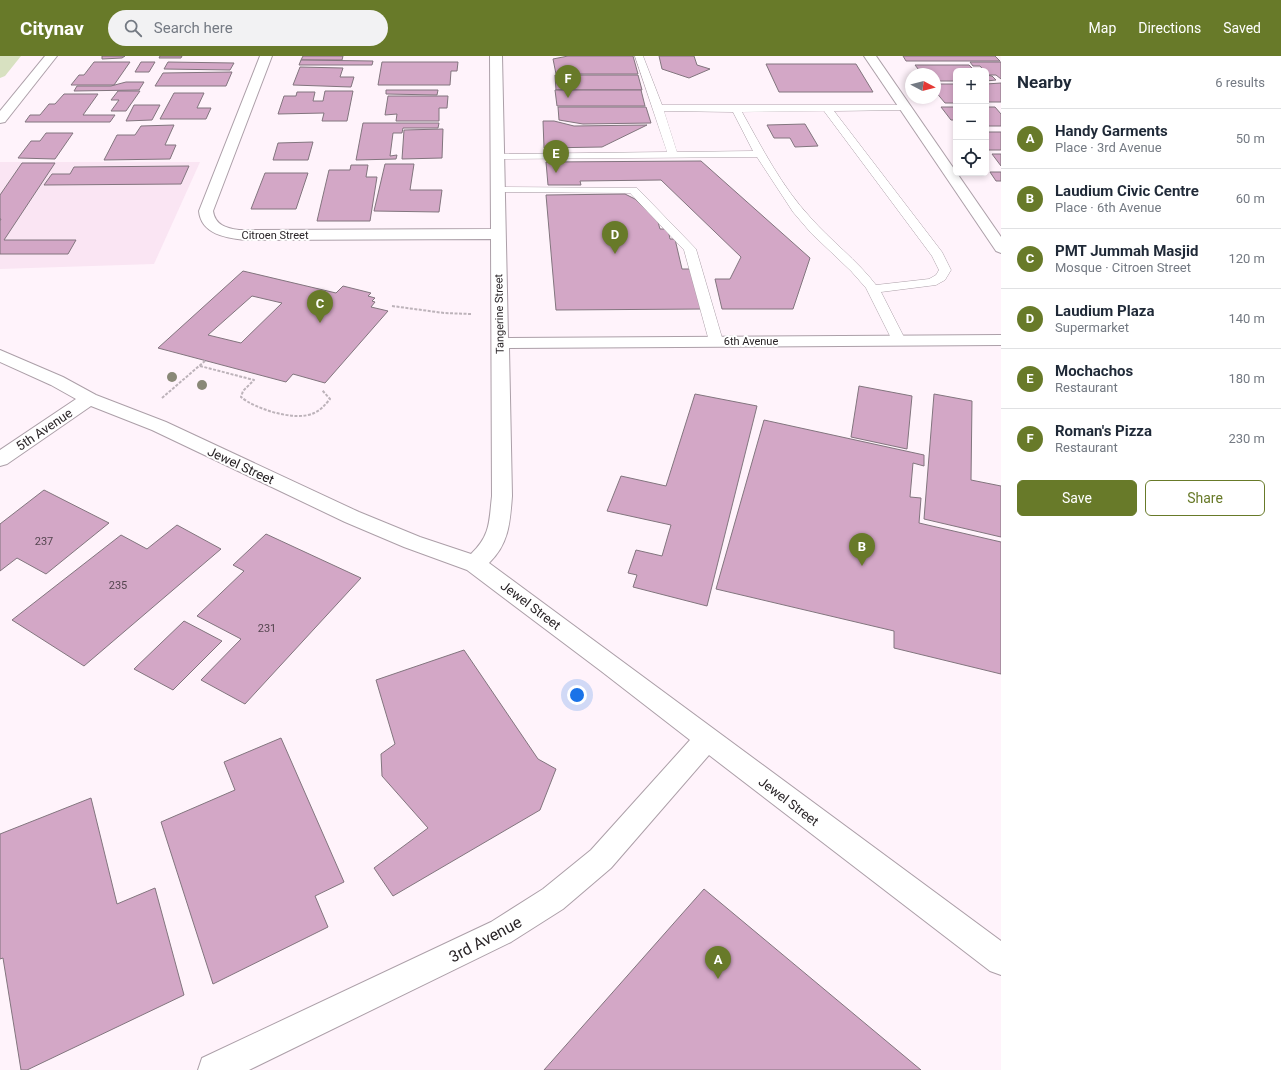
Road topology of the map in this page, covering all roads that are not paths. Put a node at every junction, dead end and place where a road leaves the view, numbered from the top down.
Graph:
1 (51, 56) edge
2 (266, 56) edge
3 (496, 56) edge
4 (639, 56) edge
5 (870, 56) edge
6 (8, 90) dead end
7 (23, 90) junction
8 (906, 107) junction
9 (658, 108) junction
10 (827, 108) junction
11 (736, 109) junction
12 (0, 119) edge
13 (674, 154) junction
14 (759, 154) junction
15 (498, 157) junction
16 (498, 190) junction
17 (498, 234) junction
18 (1001, 248) edge
19 (872, 289) junction
20 (1001, 340) edge
21 (716, 341) junction
22 (899, 341) junction
23 (500, 343) junction
24 (0, 355) edge
25 (89, 399) junction
26 (0, 459) edge
27 (475, 564) junction
28 (707, 739) junction
29 (1001, 960) edge
30 (214, 1070) edge

1 - 7 street
2 - 17 street, Citroen Street
3 - 15 street, Tangerine Street
4 - 9 lane
5 - 8 street
6 - 7 street
7 - 12 street
8 - 10 lane
8 - 18 street
9 - 11 lane
9 - 13 lane
10 - 11 lane
10 - 19 lane
11 - 14 lane
13 - 14 lane
13 - 15 lane
14 - 19 lane
15 - 16 street, Tangerine Street
16 - 17 street, Tangerine Street
16 - 21 lane
17 - 23 street, Tangerine Street
19 - 22 lane
20 - 22 street, 6th Avenue
21 - 22 street, 6th Avenue
21 - 23 street, 6th Avenue
23 - 27 street, Tangerine Street
24 - 25 street, Jewel Street
25 - 26 street, 5th Avenue
25 - 27 street, Jewel Street
27 - 28 street, Jewel Street
28 - 29 street, Jewel Street
28 - 30 street, 3rd Avenue

